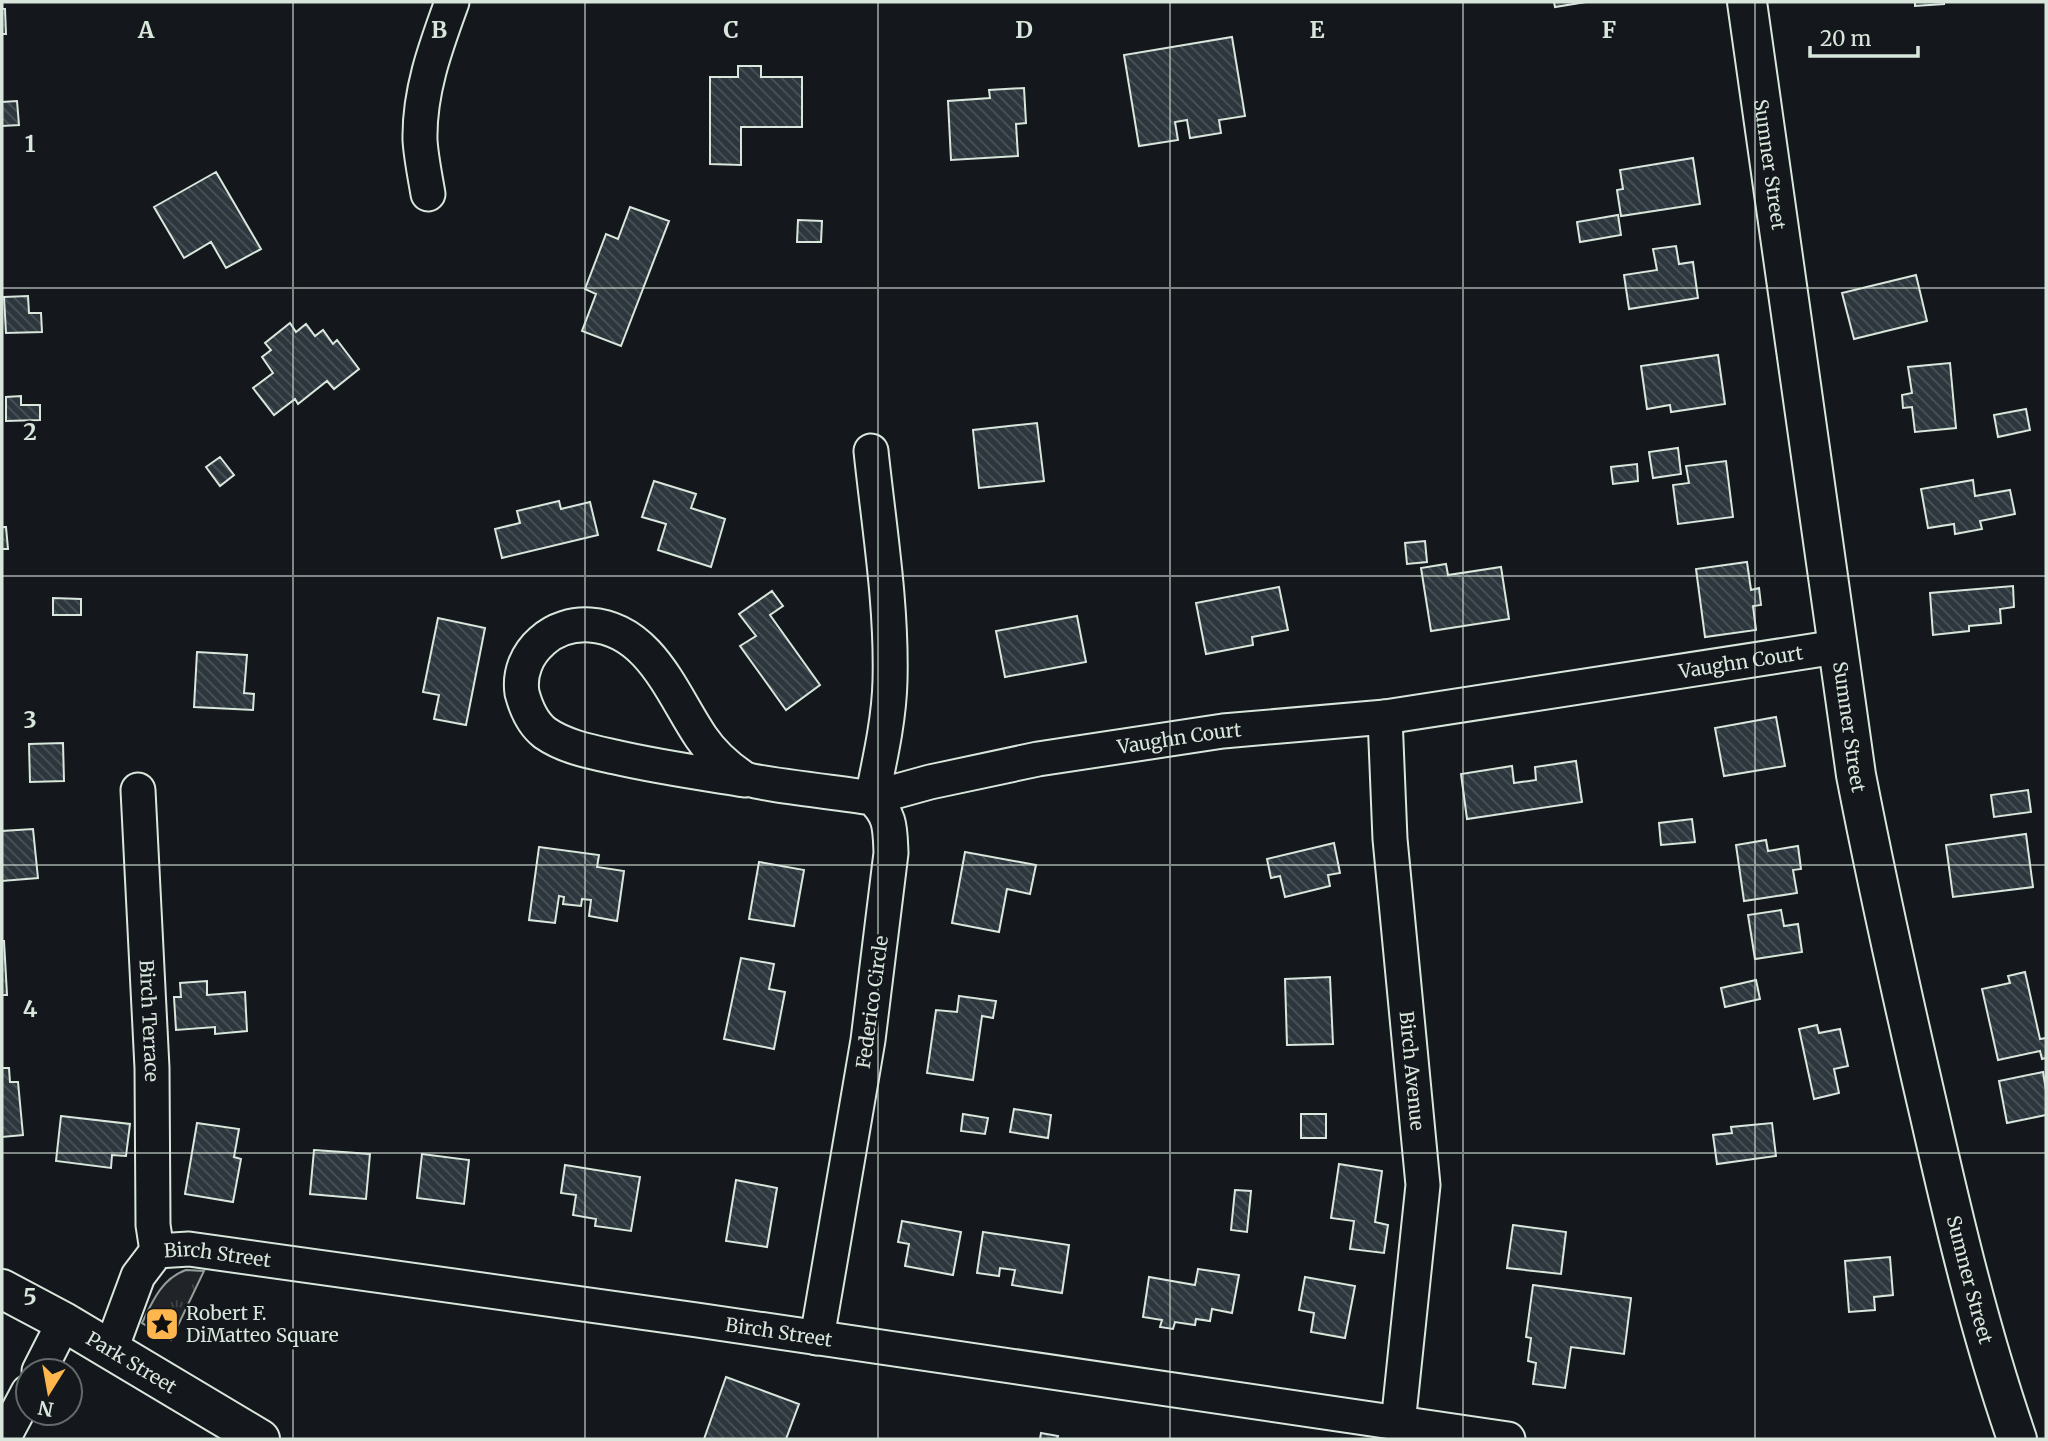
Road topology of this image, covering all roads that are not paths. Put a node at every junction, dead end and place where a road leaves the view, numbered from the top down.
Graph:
1 (452, 2) edge
2 (1747, 2) edge
3 (428, 194) dead end
4 (871, 451) dead end
5 (1837, 647) junction
6 (1385, 716) junction
7 (745, 780) junction
8 (138, 790) dead end
9 (872, 797) junction
10 (157, 1251) junction
11 (2, 1289) edge
12 (64, 1322) junction
13 (817, 1338) junction
14 (111, 1349) junction
15 (46, 1357) edge
16 (14, 1418) edge
17 (1398, 1424) junction
18 (3, 1439) edge
19 (260, 1439) edge
20 (1508, 1439) edge
21 (2017, 1439) edge

1 - 3 street
2 - 5 main road, Sumner Street
4 - 9 street
5 - 6 street, Vaughn Court
5 - 21 main road, Sumner Street
6 - 9 street, Vaughn Court
6 - 17 street, Birch Avenue
7 - 7 street
7 - 9 street
8 - 10 street, Birch Terrace
9 - 13 street, Federico Circle
10 - 13 street, Birch Street
10 - 14 street, Birch Street
11 - 12 main road, Park Street
12 - 14 main road, Park Street
12 - 15 street
13 - 17 street, Birch Street
14 - 19 main road, Park Street
16 - 18 street
17 - 20 street, Birch Street

